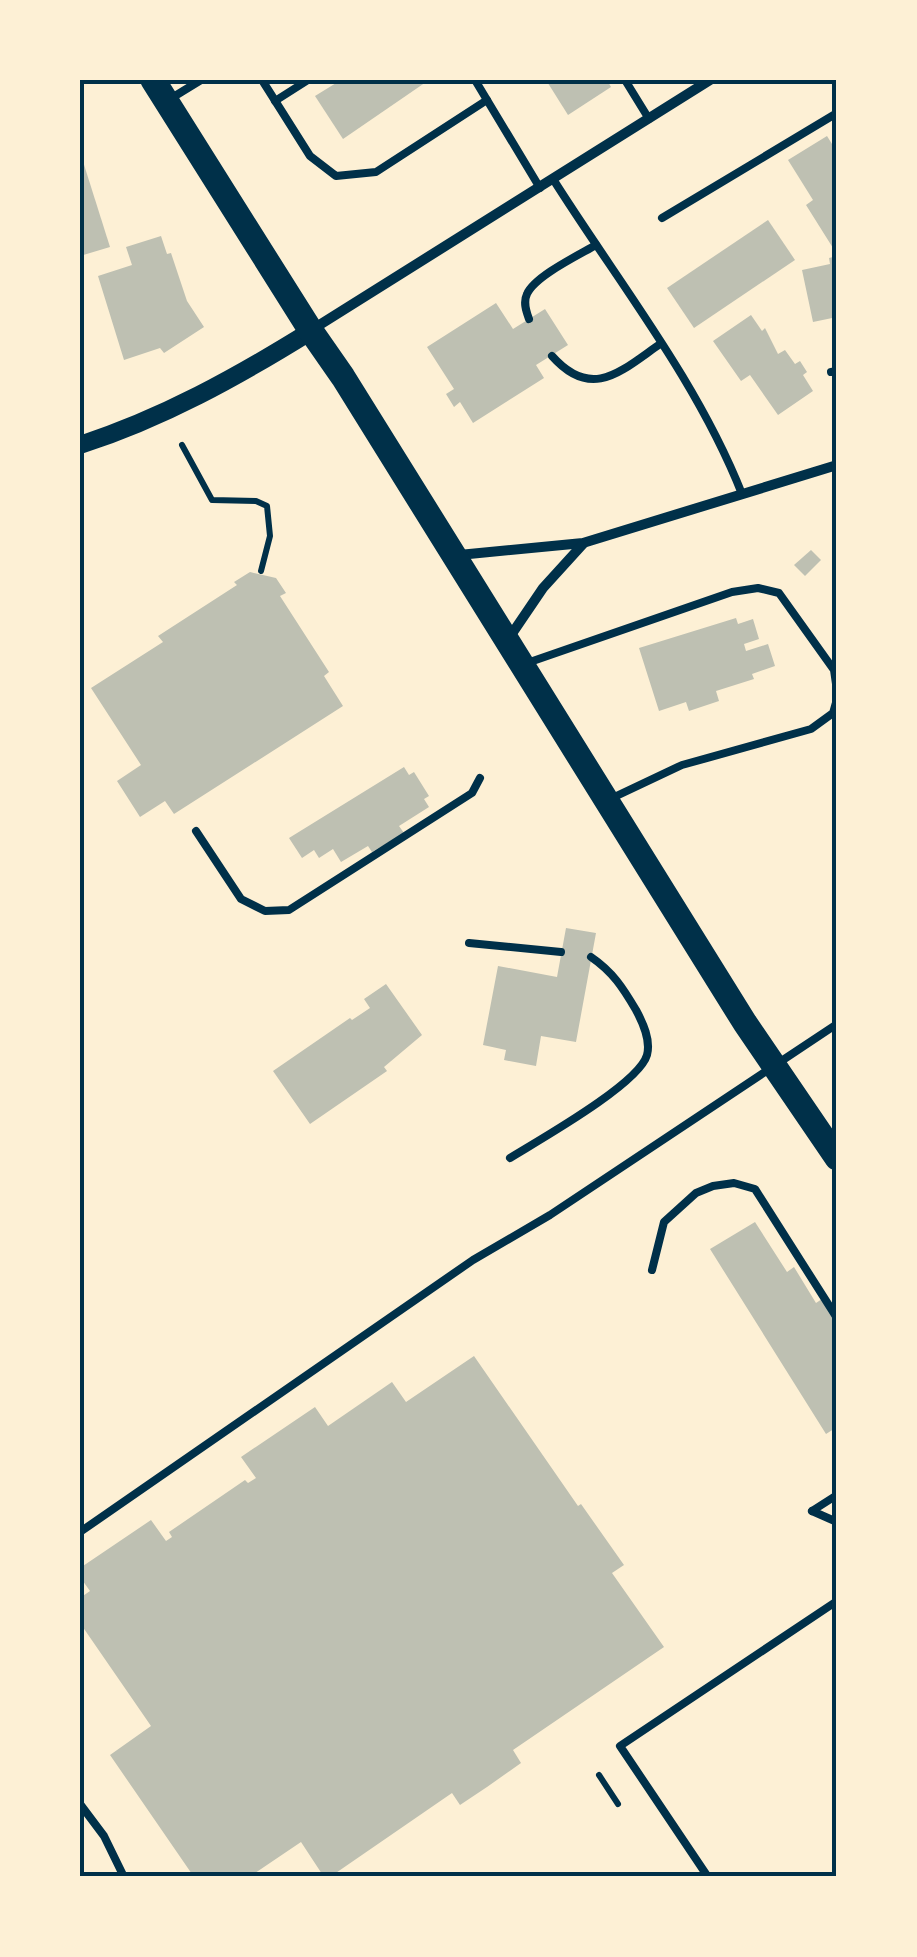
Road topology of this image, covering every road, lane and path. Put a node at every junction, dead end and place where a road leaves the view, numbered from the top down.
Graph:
1 (201, 80) edge
2 (262, 80) edge
3 (308, 80) edge
4 (474, 80) edge
5 (625, 80) edge
6 (710, 80) edge
7 (160, 91) edge
8 (487, 100) junction
9 (276, 101) junction
10 (837, 113) edge
11 (648, 119) junction
12 (553, 179) junction
13 (540, 188) junction
14 (662, 218) dead end
15 (596, 244) junction
16 (529, 319) dead end
17 (310, 331) junction
18 (660, 344) junction
19 (552, 356) dead end
20 (80, 445) edge
21 (182, 445) dead end
22 (837, 465) edge
23 (742, 494) junction
24 (584, 543) junction
25 (452, 555) junction
26 (261, 571) dead end
27 (506, 642) junction
28 (521, 664) junction
29 (837, 691) edge
30 (837, 698) edge
31 (480, 778) dead end
32 (606, 801) junction
33 (196, 830) dead end
34 (469, 943) dead end
35 (562, 952) dead end
36 (591, 957) dead end
37 (837, 1024) edge
38 (775, 1066) junction
39 (510, 1158) dead end
40 (837, 1158) edge
41 (652, 1270) dead end
42 (837, 1318) edge
43 (837, 1495) edge
44 (837, 1522) edge
45 (80, 1532) edge
46 (837, 1601) edge
47 (599, 1775) dead end
48 (80, 1804) edge
49 (618, 1804) dead end
50 (124, 1877) edge
51 (708, 1877) edge

1 - 7 lane
2 - 9 lane
3 - 9 lane
4 - 8 lane
5 - 11 lane
6 - 11 street
7 - 17 main road
8 - 9 lane
8 - 13 lane
10 - 14 lane
11 - 12 street
12 - 13 street
12 - 15 lane
13 - 17 street
15 - 16 lane
15 - 18 lane
17 - 20 street
17 - 25 main road
18 - 19 lane
18 - 23 lane
21 - 26 path
22 - 23 street
23 - 24 street
24 - 25 street
24 - 27 street
25 - 27 main road
27 - 28 main road
28 - 29 lane
28 - 32 main road
30 - 32 lane
31 - 33 lane
32 - 38 main road
34 - 35 lane
36 - 39 lane
37 - 38 lane
38 - 40 main road
38 - 45 lane
41 - 42 lane
43 - 44 lane
46 - 51 lane
47 - 49 path
48 - 50 lane

